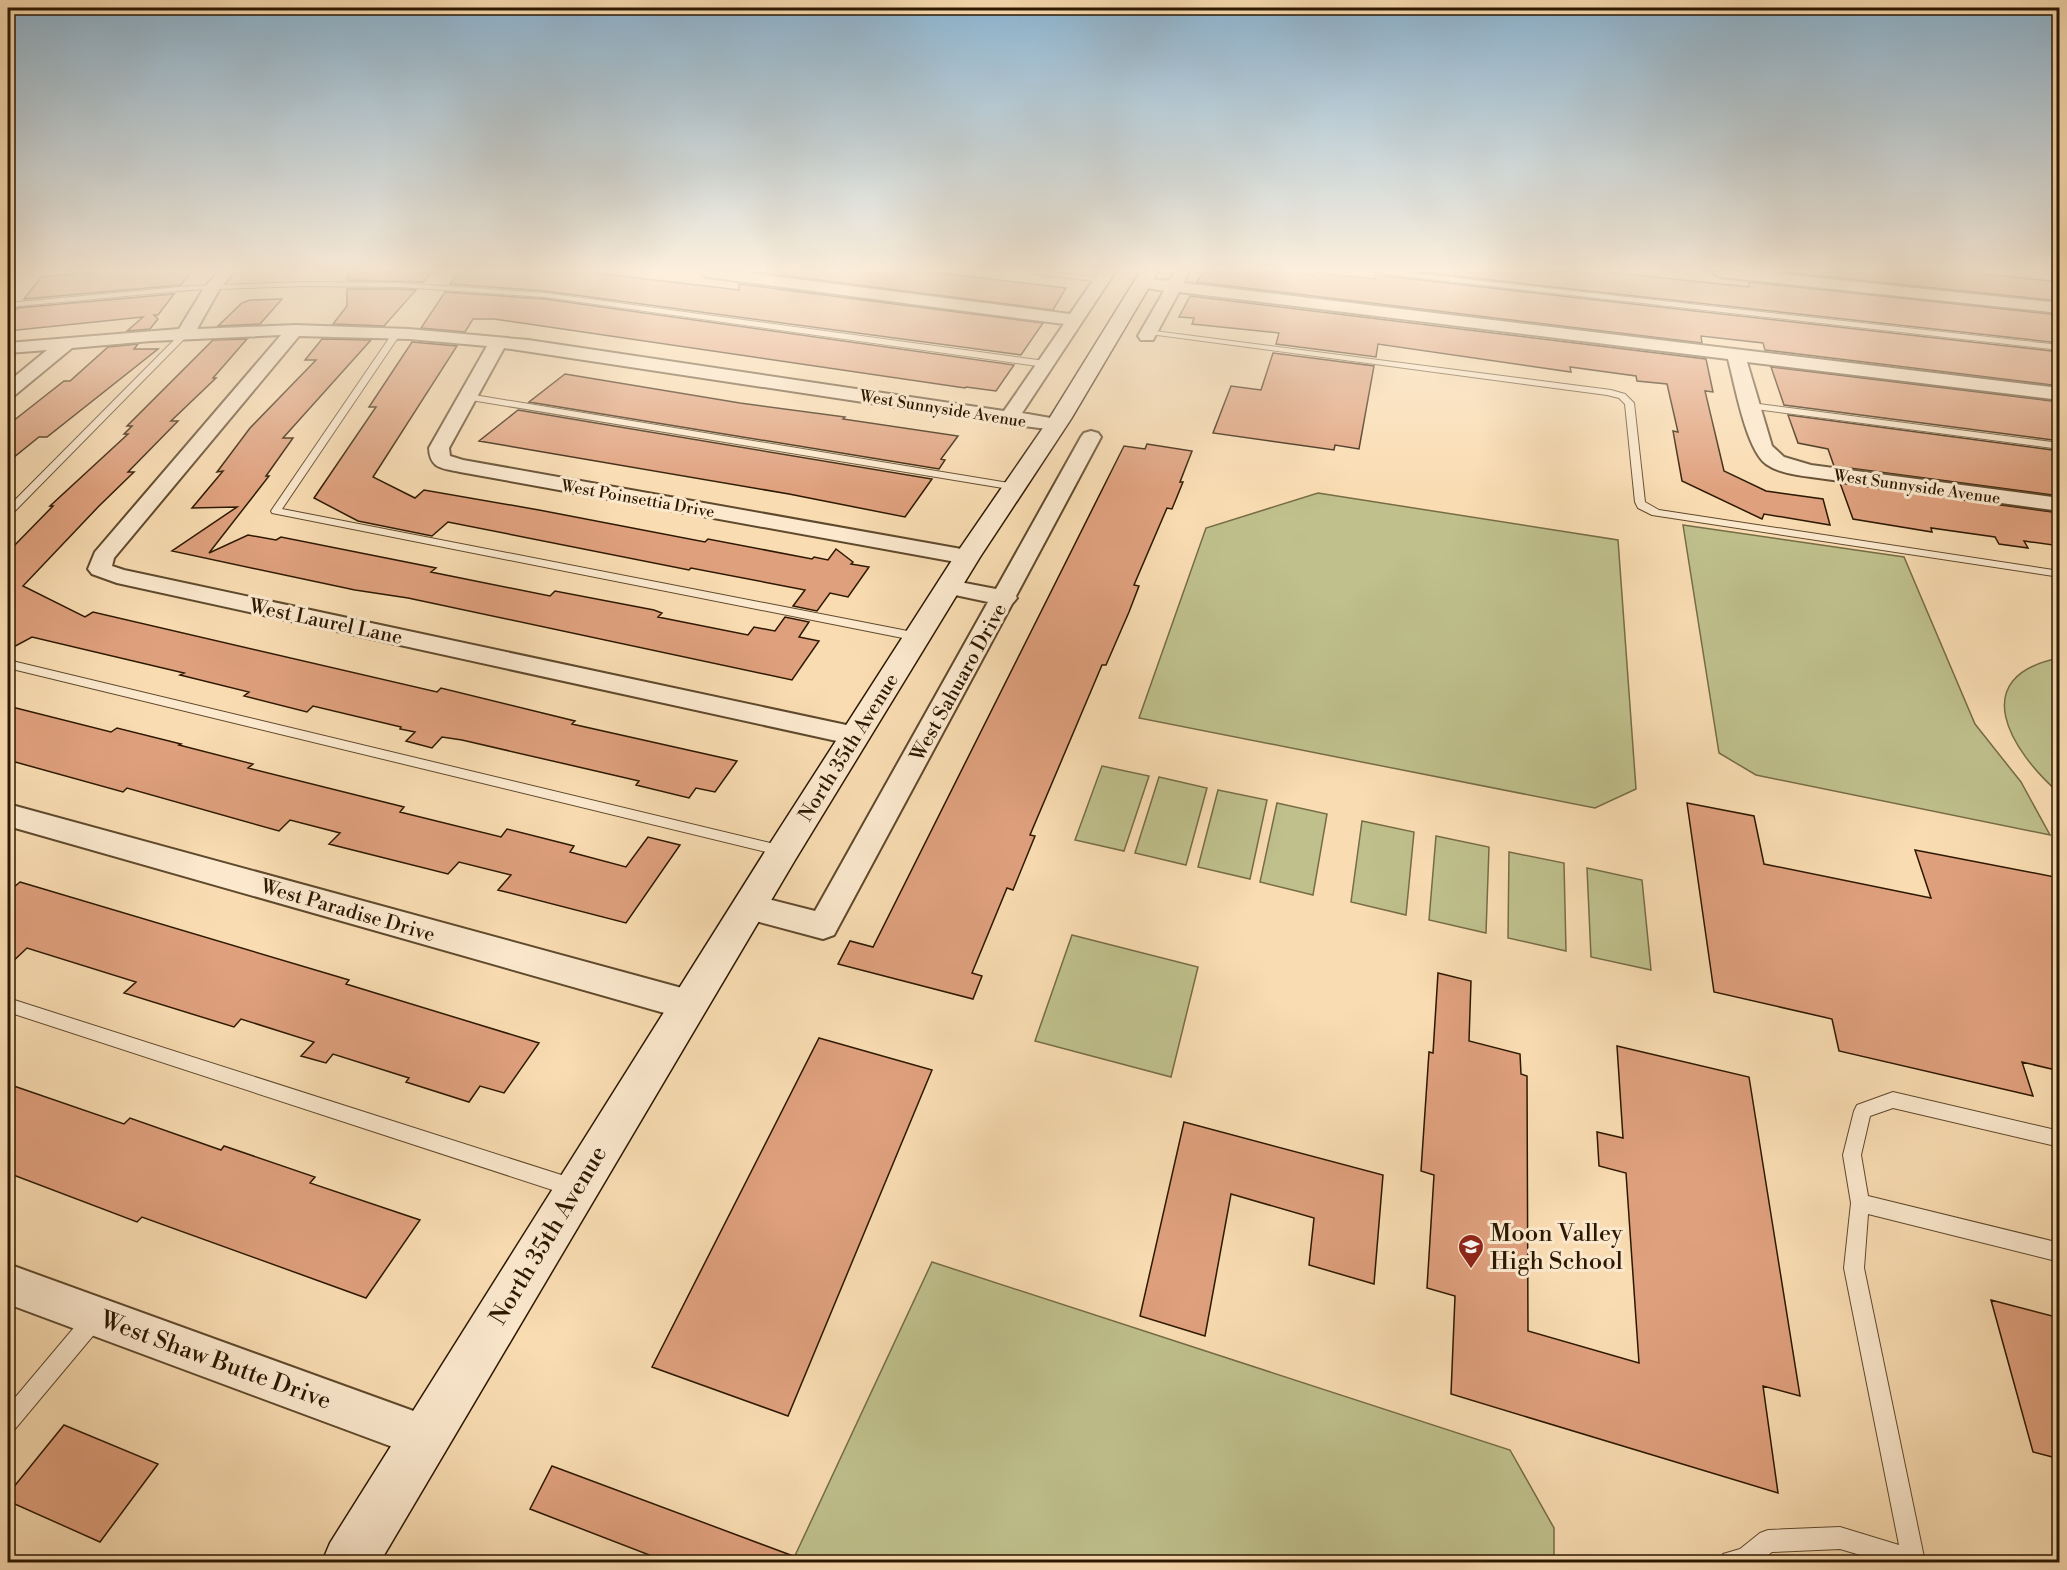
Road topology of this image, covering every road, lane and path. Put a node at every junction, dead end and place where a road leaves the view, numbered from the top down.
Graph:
1 (35, 345) edge
2 (64, 345) edge
3 (174, 345) edge
4 (282, 345) edge
5 (389, 345) edge
6 (496, 345) edge
7 (520, 345) edge
8 (909, 345) edge
9 (1058, 345) edge
10 (1104, 345) edge
11 (1237, 345) edge
12 (1665, 345) edge
13 (2036, 345) edge
14 (8, 348) edge
15 (2060, 348) edge
16 (1736, 355) junction
17 (1045, 364) junction
18 (8, 391) edge
19 (2060, 394) edge
20 (468, 397) junction
21 (1751, 406) junction
22 (1009, 418) junction
23 (1055, 424) junction
24 (1091, 437) dead end
25 (2060, 446) edge
26 (1015, 487) junction
27 (2060, 506) edge
28 (8, 512) edge
29 (967, 557) junction
30 (2060, 574) edge
31 (949, 587) junction
32 (1005, 598) junction
33 (918, 637) junction
34 (8, 664) edge
35 (855, 736) junction
36 (8, 815) edge
37 (783, 851) junction
38 (748, 907) junction
39 (8, 1005) edge
40 (689, 1005) junction
41 (2060, 1139) edge
42 (576, 1189) junction
43 (1860, 1203) junction
44 (2060, 1253) edge
45 (8, 1284) edge
46 (95, 1318) junction
47 (8, 1422) edge
48 (425, 1437) junction
49 (1913, 1561) edge
50 (348, 1563) edge
51 (1731, 1563) edge

1 - 14 street, West Sunnyside Avenue
2 - 18 street
3 - 28 lane
4 - 35 street, West Laurel Lane
5 - 33 lane
6 - 20 street, West Poinsettia Drive
7 - 22 street, West Sunnyside Avenue
8 - 17 lane
9 - 17 street
10 - 23 main road, North 35th Avenue
11 - 30 lane
12 - 16 street
13 - 15 lane
16 - 19 street
16 - 21 street
17 - 22 street
20 - 26 lane
20 - 29 street, West Poinsettia Drive
21 - 25 lane
21 - 27 street, West Sunnyside Avenue
22 - 23 street, West Sunnyside Avenue
23 - 26 main road, North 35th Avenue
24 - 32 street, West Sahuaro Drive
26 - 29 main road, North 35th Avenue
29 - 31 main road, North 35th Avenue
31 - 32 street
31 - 33 main road, North 35th Avenue
32 - 38 street, West Sahuaro Drive
33 - 35 main road, North 35th Avenue
34 - 37 lane
35 - 37 main road, North 35th Avenue
36 - 40 street, West Paradise Drive
37 - 38 main road, North 35th Avenue
38 - 40 main road, North 35th Avenue
39 - 42 lane
40 - 42 main road, North 35th Avenue
41 - 43 lane
42 - 48 main road, North 35th Avenue
43 - 44 lane
43 - 49 lane
45 - 46 street, West Shaw Butte Drive
46 - 47 lane
46 - 48 street, West Shaw Butte Drive
48 - 50 main road, North 35th Avenue
49 - 51 lane

